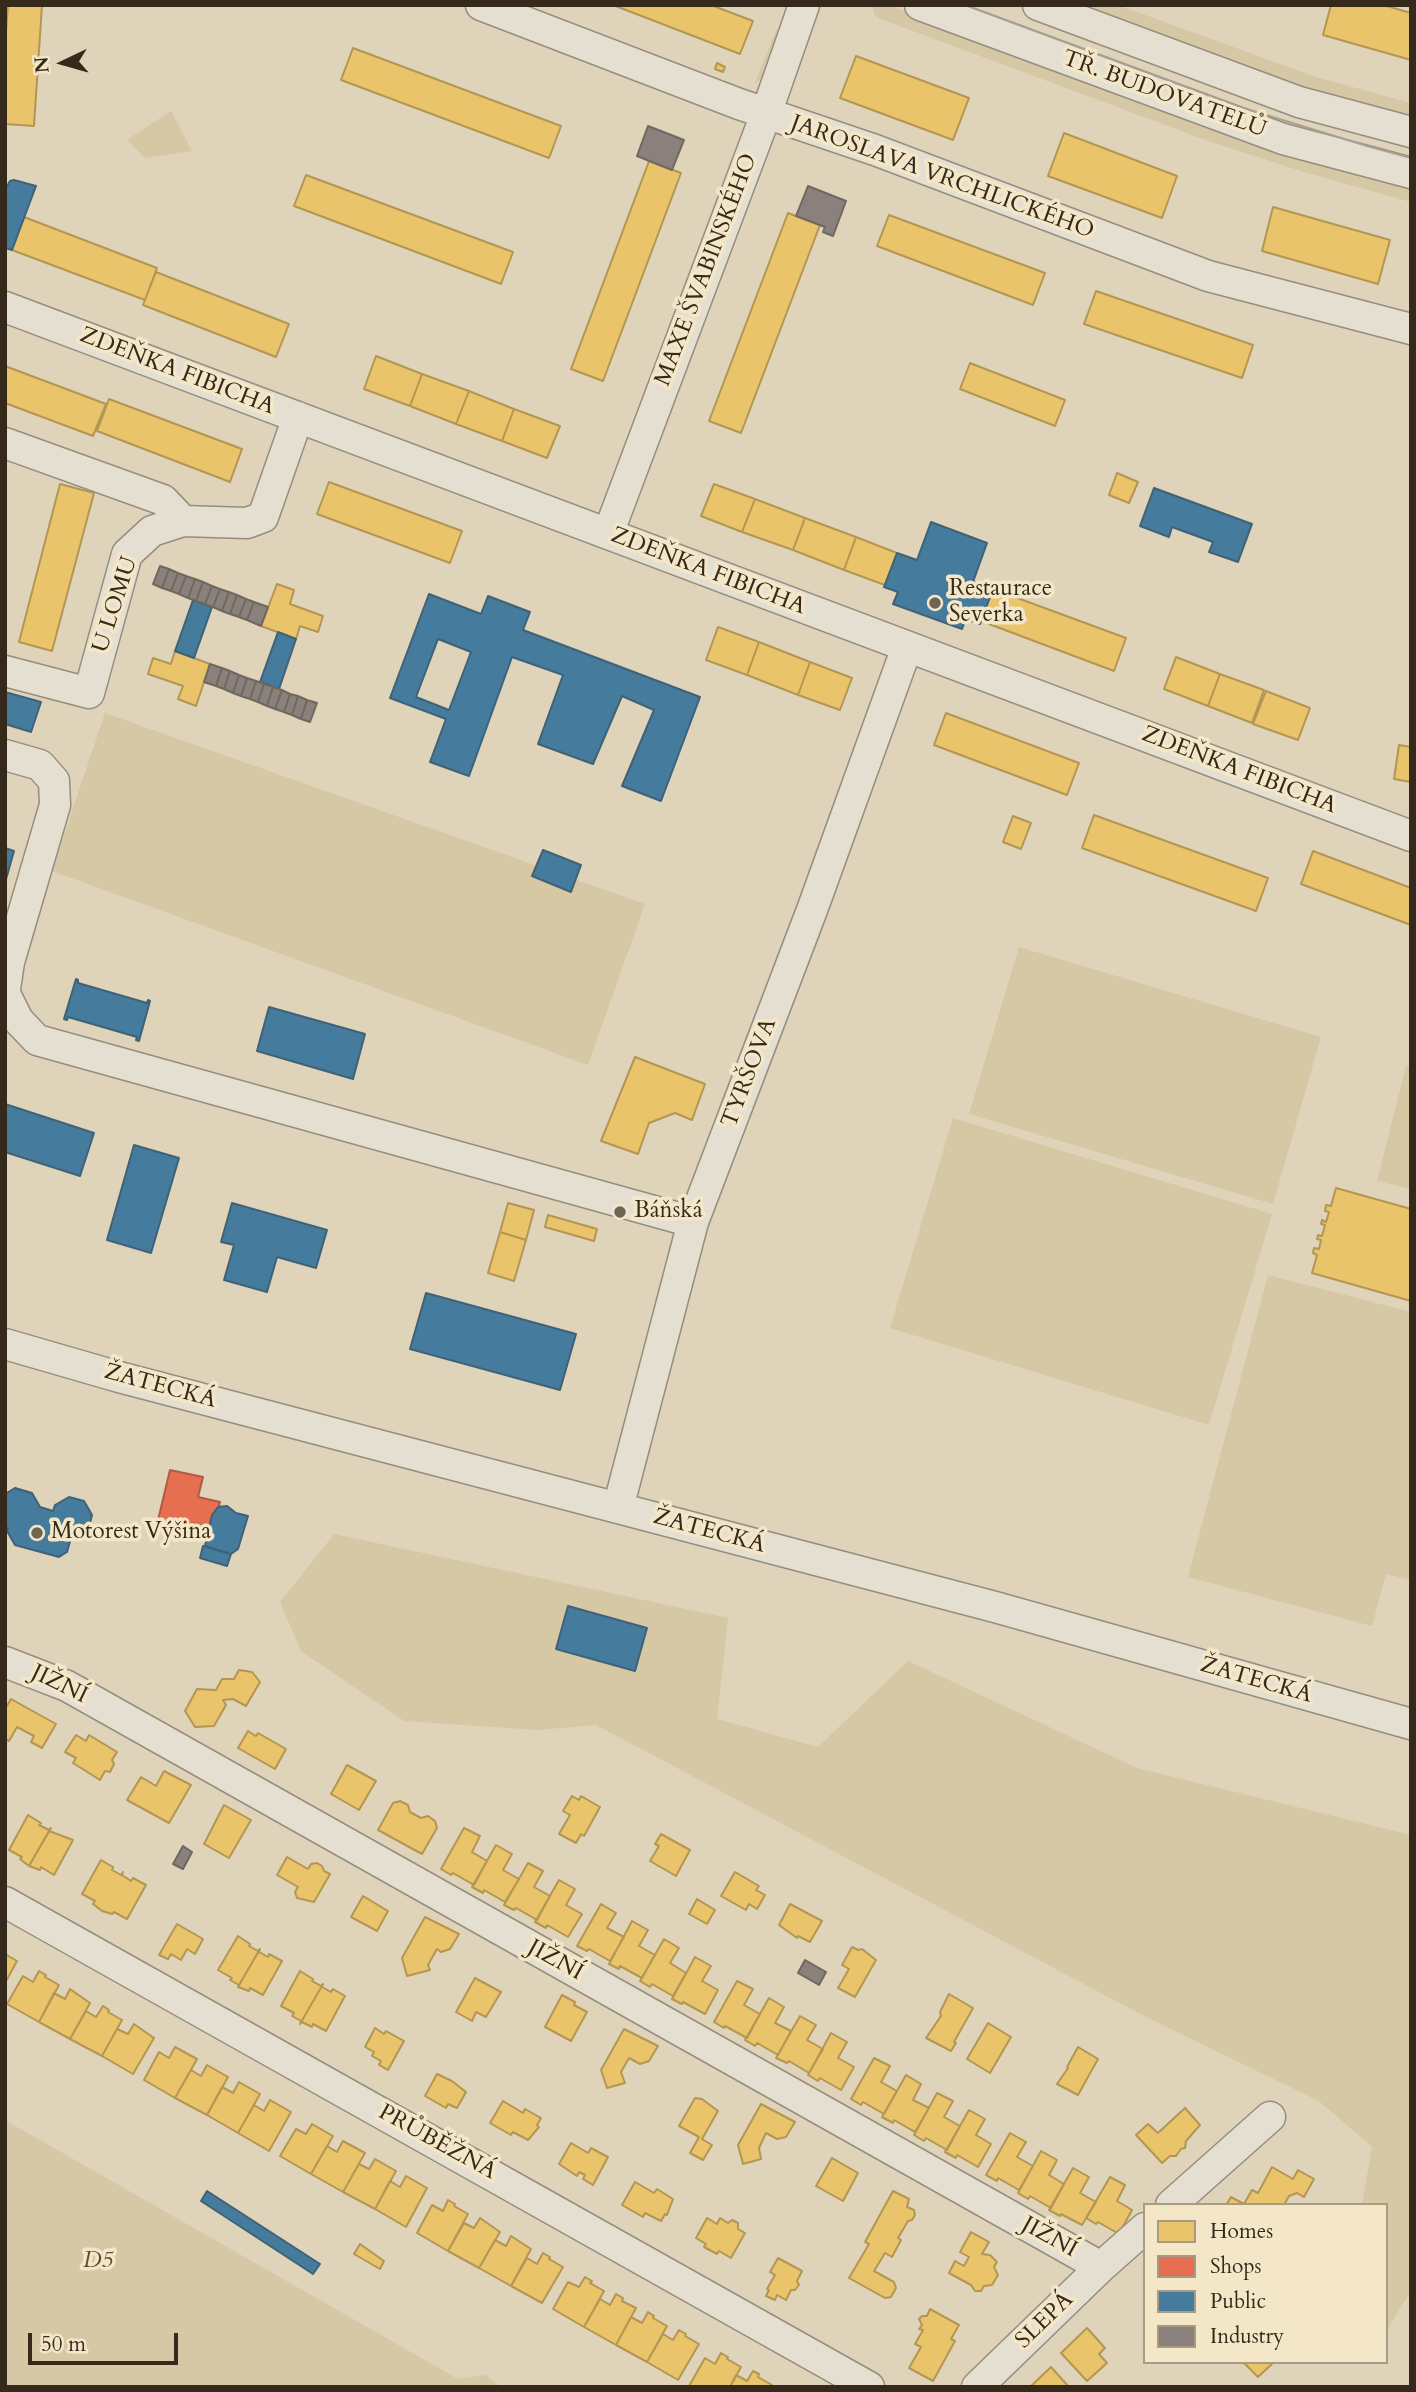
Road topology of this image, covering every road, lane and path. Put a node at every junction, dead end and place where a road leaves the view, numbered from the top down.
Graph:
1 (481, 5) edge
2 (804, 5) edge
3 (920, 5) edge
4 (1038, 5) edge
5 (766, 114) junction
6 (1411, 132) edge
7 (1411, 173) edge
8 (5, 307) edge
9 (1411, 329) edge
10 (298, 417) junction
11 (5, 443) edge
12 (183, 521) junction
13 (608, 534) junction
14 (907, 647) junction
15 (5, 671) edge
16 (5, 755) edge
17 (1411, 836) edge
18 (5, 992) edge
19 (693, 1222) junction
20 (5, 1344) edge
21 (618, 1508) junction
22 (5, 1662) edge
23 (1411, 1724) edge
24 (5, 1902) edge
25 (1270, 2117) dead end
26 (1173, 2203) edge
27 (1143, 2230) edge
28 (1101, 2267) junction
29 (869, 2387) edge
30 (977, 2387) edge

1 - 5 street, JAROSLAVA VRCHLICKÉHO
2 - 5 street, MAXE ŠVABINSKÉHO
3 - 7 street, TŘ. BUDOVATELŮ
4 - 6 street, TŘ. BUDOVATELŮ
5 - 9 street, JAROSLAVA VRCHLICKÉHO
5 - 13 street, MAXE ŠVABINSKÉHO
8 - 10 street, ZDEŇKA FIBICHA
10 - 12 street, U LOMU
10 - 13 street, ZDEŇKA FIBICHA
11 - 12 street
12 - 15 street, U LOMU
13 - 14 street, ZDEŇKA FIBICHA
14 - 17 street, ZDEŇKA FIBICHA
14 - 19 street, TYRŠOVA
16 - 18 street
18 - 19 street
19 - 21 street, TYRŠOVA
20 - 21 street, ŽATECKÁ
21 - 23 street, ŽATECKÁ
22 - 28 street, JIŽNÍ
24 - 29 street, PRŮBĚŽNÁ
25 - 26 street
27 - 28 street, SLEPÁ
28 - 30 street, SLEPÁ

